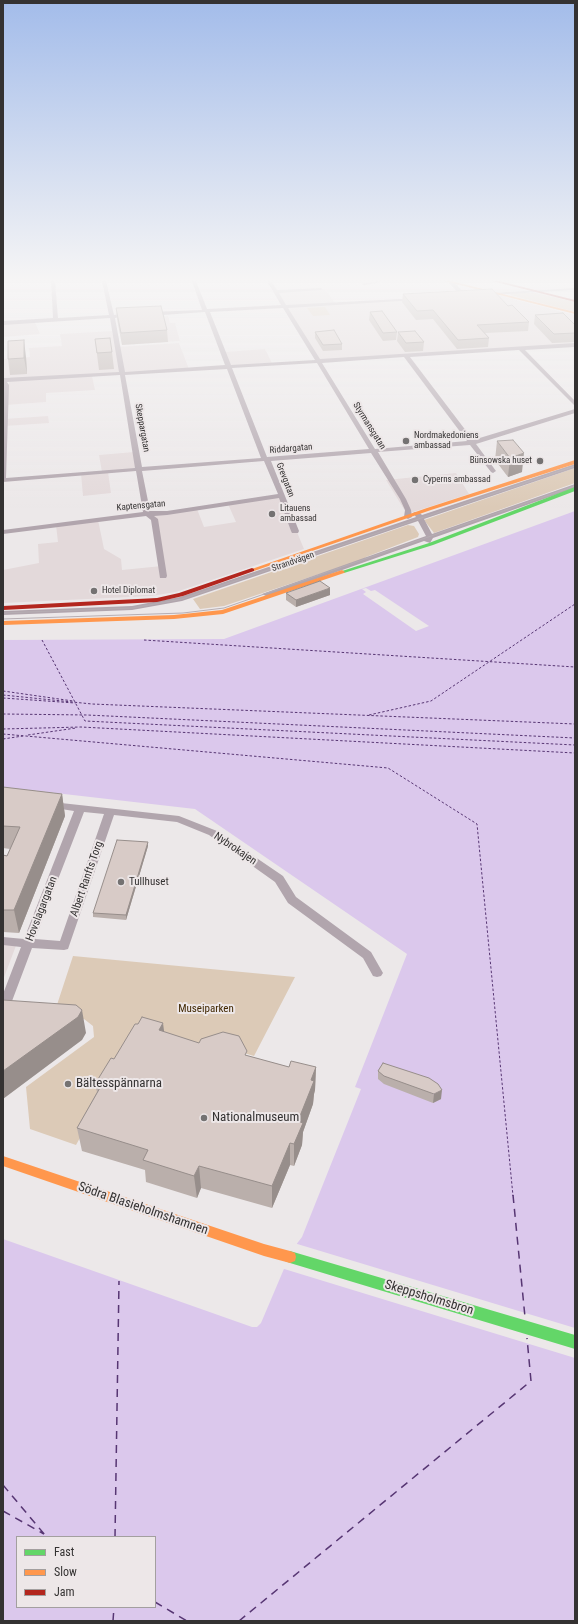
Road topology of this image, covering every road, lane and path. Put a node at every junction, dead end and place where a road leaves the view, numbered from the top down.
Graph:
1 (406, 356) edge
2 (119, 357) edge
3 (225, 357) edge
4 (316, 357) edge
5 (389, 357) edge
6 (530, 357) edge
7 (318, 360) junction
8 (229, 366) junction
9 (122, 373) junction
10 (3, 381) edge
11 (575, 404) edge
12 (575, 411) edge
13 (471, 443) junction
14 (374, 451) junction
15 (266, 460) junction
16 (575, 462) edge
17 (575, 466) edge
18 (139, 469) junction
19 (493, 471) dead end
20 (3, 479) edge
21 (575, 486) edge
22 (575, 489) edge
23 (281, 496) junction
24 (403, 499) junction
25 (148, 513) junction
26 (408, 517) junction
27 (419, 517) junction
28 (295, 531) dead end
29 (3, 532) edge
30 (430, 537) junction
31 (354, 568) junction
32 (163, 576) dead end
33 (3, 608) edge
34 (3, 613) edge
35 (3, 619) edge
36 (3, 623) edge
37 (39, 804) edge
38 (80, 808) junction
39 (110, 811) junction
40 (3, 941) edge
41 (29, 943) junction
42 (377, 973) dead end
43 (3, 1010) edge
44 (3, 1161) edge
45 (283, 1255) joint
46 (575, 1342) edge

1 - 13 street
2 - 9 street, Skeppargatan
3 - 8 street, Grevgatan
4 - 7 street, Styrmansgatan
5 - 7 street
6 - 11 street
7 - 8 street
7 - 14 street, Styrmansgatan
8 - 9 street
8 - 15 street, Grevgatan
9 - 10 street
9 - 18 street, Skeppargatan
10 - 20 street
12 - 13 street, Riddargatan
13 - 14 street, Riddargatan
13 - 19 street
14 - 15 street, Riddargatan
14 - 24 street, Styrmansgatan
15 - 18 street, Riddargatan
15 - 23 street, Grevgatan
16 - 27 street, Strandvägen
17 - 27 street, Strandvägen
18 - 20 street, Riddargatan
18 - 25 street, Skeppargatan
21 - 30 street, Strandvägen
22 - 31 street, Strandvägen
23 - 25 street, Kaptensgatan
23 - 28 street, Grevgatan
24 - 26 street, Styrmansgatan
24 - 27 street, Styrmansgatan
25 - 29 street, Kaptensgatan
25 - 32 street, Skeppargatan
26 - 27 street, Strandvägen
26 - 33 street, Strandvägen
27 - 30 street, Styrmansgatan
27 - 34 street, Strandvägen
30 - 31 street, Strandvägen
30 - 35 street, Strandvägen
31 - 36 street, Strandvägen
37 - 38 street, Nybrokajen
38 - 39 street, Nybrokajen
38 - 41 street, Hovslagargatan
39 - 41 street, Albert Ranfts Torg
39 - 42 street, Nybrokajen
40 - 41 street
41 - 43 street, Hovslagargatan
44 - 45 street, Södra Blasieholmshamnen
45 - 46 street, Skeppsholmsbron

